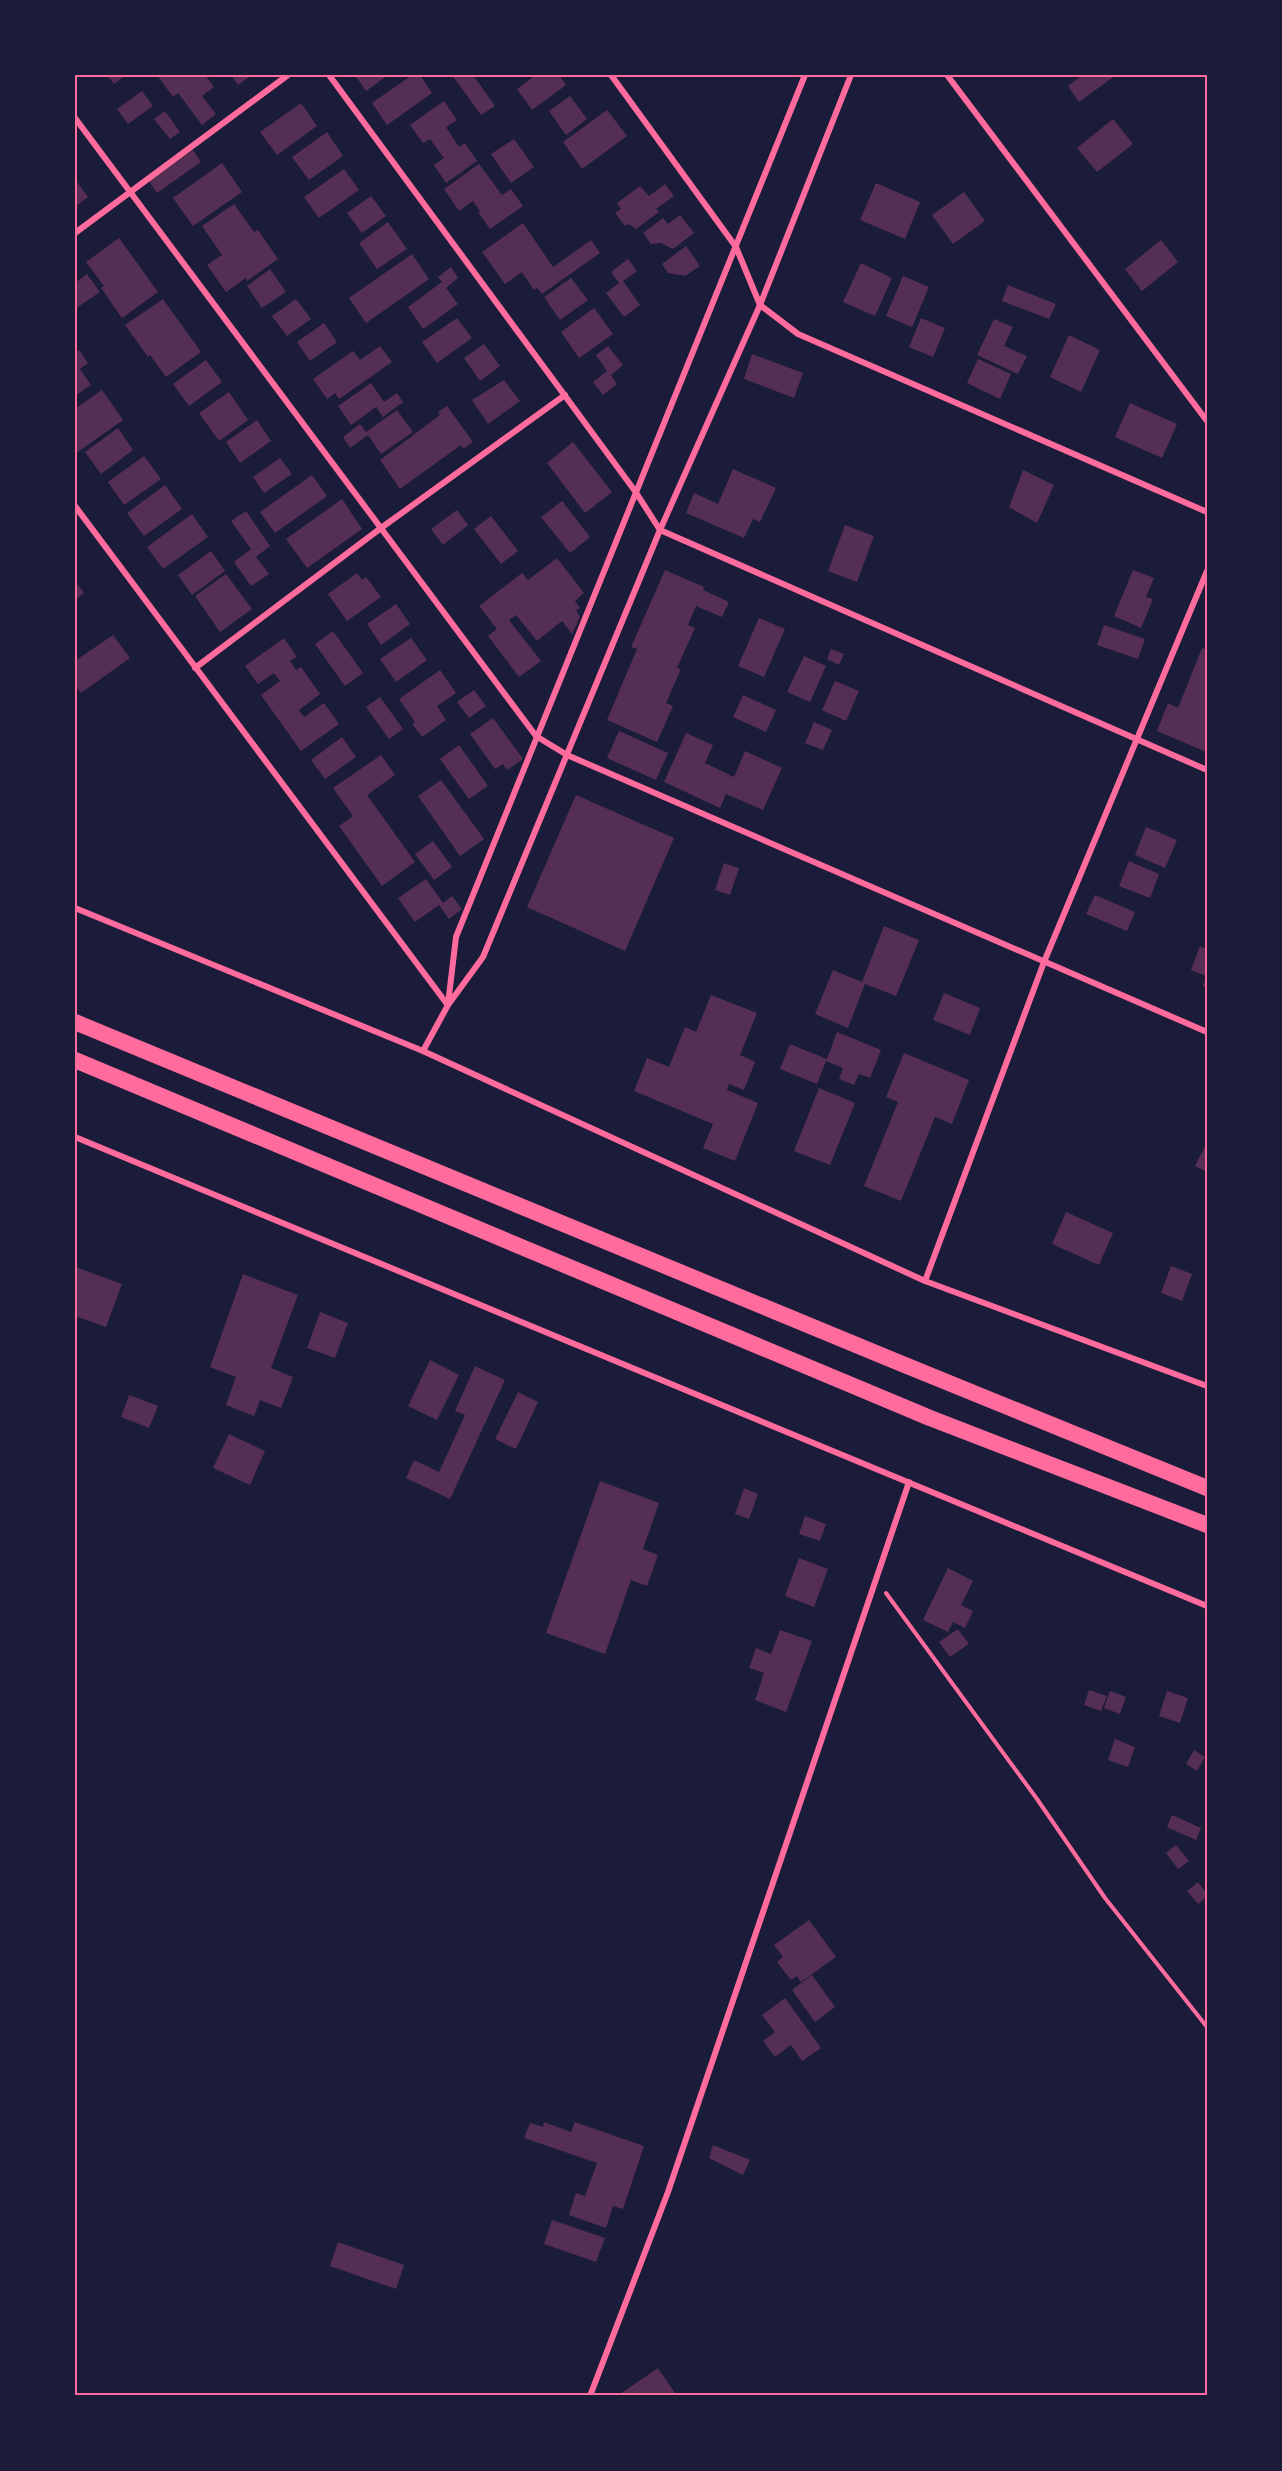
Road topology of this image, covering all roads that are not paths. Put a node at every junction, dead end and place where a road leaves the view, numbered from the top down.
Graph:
1 (288, 75) edge
2 (329, 75) edge
3 (611, 75) edge
4 (804, 75) edge
5 (851, 75) edge
6 (947, 75) edge
7 (75, 118) edge
8 (129, 193) junction
9 (75, 233) edge
10 (736, 247) junction
11 (760, 305) junction
12 (565, 395) junction
13 (1207, 421) edge
14 (635, 491) junction
15 (75, 506) edge
16 (1207, 512) edge
17 (381, 528) junction
18 (660, 530) junction
19 (1207, 571) edge
20 (195, 668) junction
21 (536, 736) junction
22 (1138, 740) junction
23 (567, 755) junction
24 (1207, 770) edge
25 (75, 908) edge
26 (1044, 962) junction
27 (448, 1005) junction
28 (75, 1022) edge
29 (1207, 1032) edge
30 (423, 1051) junction
31 (75, 1060) edge
32 (75, 1137) edge
33 (925, 1281) junction
34 (1207, 1386) edge
35 (909, 1482) junction
36 (1207, 1488) edge
37 (1207, 1525) edge
38 (1207, 1606) edge
39 (590, 2396) edge

1 - 8 street
2 - 12 street
3 - 10 street
4 - 10 street
5 - 11 street
6 - 13 street
7 - 8 street
8 - 9 street
8 - 17 street
10 - 11 street
10 - 14 street
11 - 16 street
11 - 18 street
12 - 14 street
12 - 17 street
14 - 18 street
14 - 21 street
15 - 20 street
17 - 20 street
17 - 21 street
18 - 22 street
18 - 23 street
19 - 22 street
20 - 27 street
21 - 23 street
21 - 27 street
22 - 24 street
22 - 26 street
23 - 26 street
23 - 27 street
25 - 30 street
26 - 29 street
26 - 33 street
27 - 30 street
28 - 36 highway
30 - 33 street
31 - 37 highway
32 - 35 street
33 - 34 street
35 - 38 street
35 - 39 street

